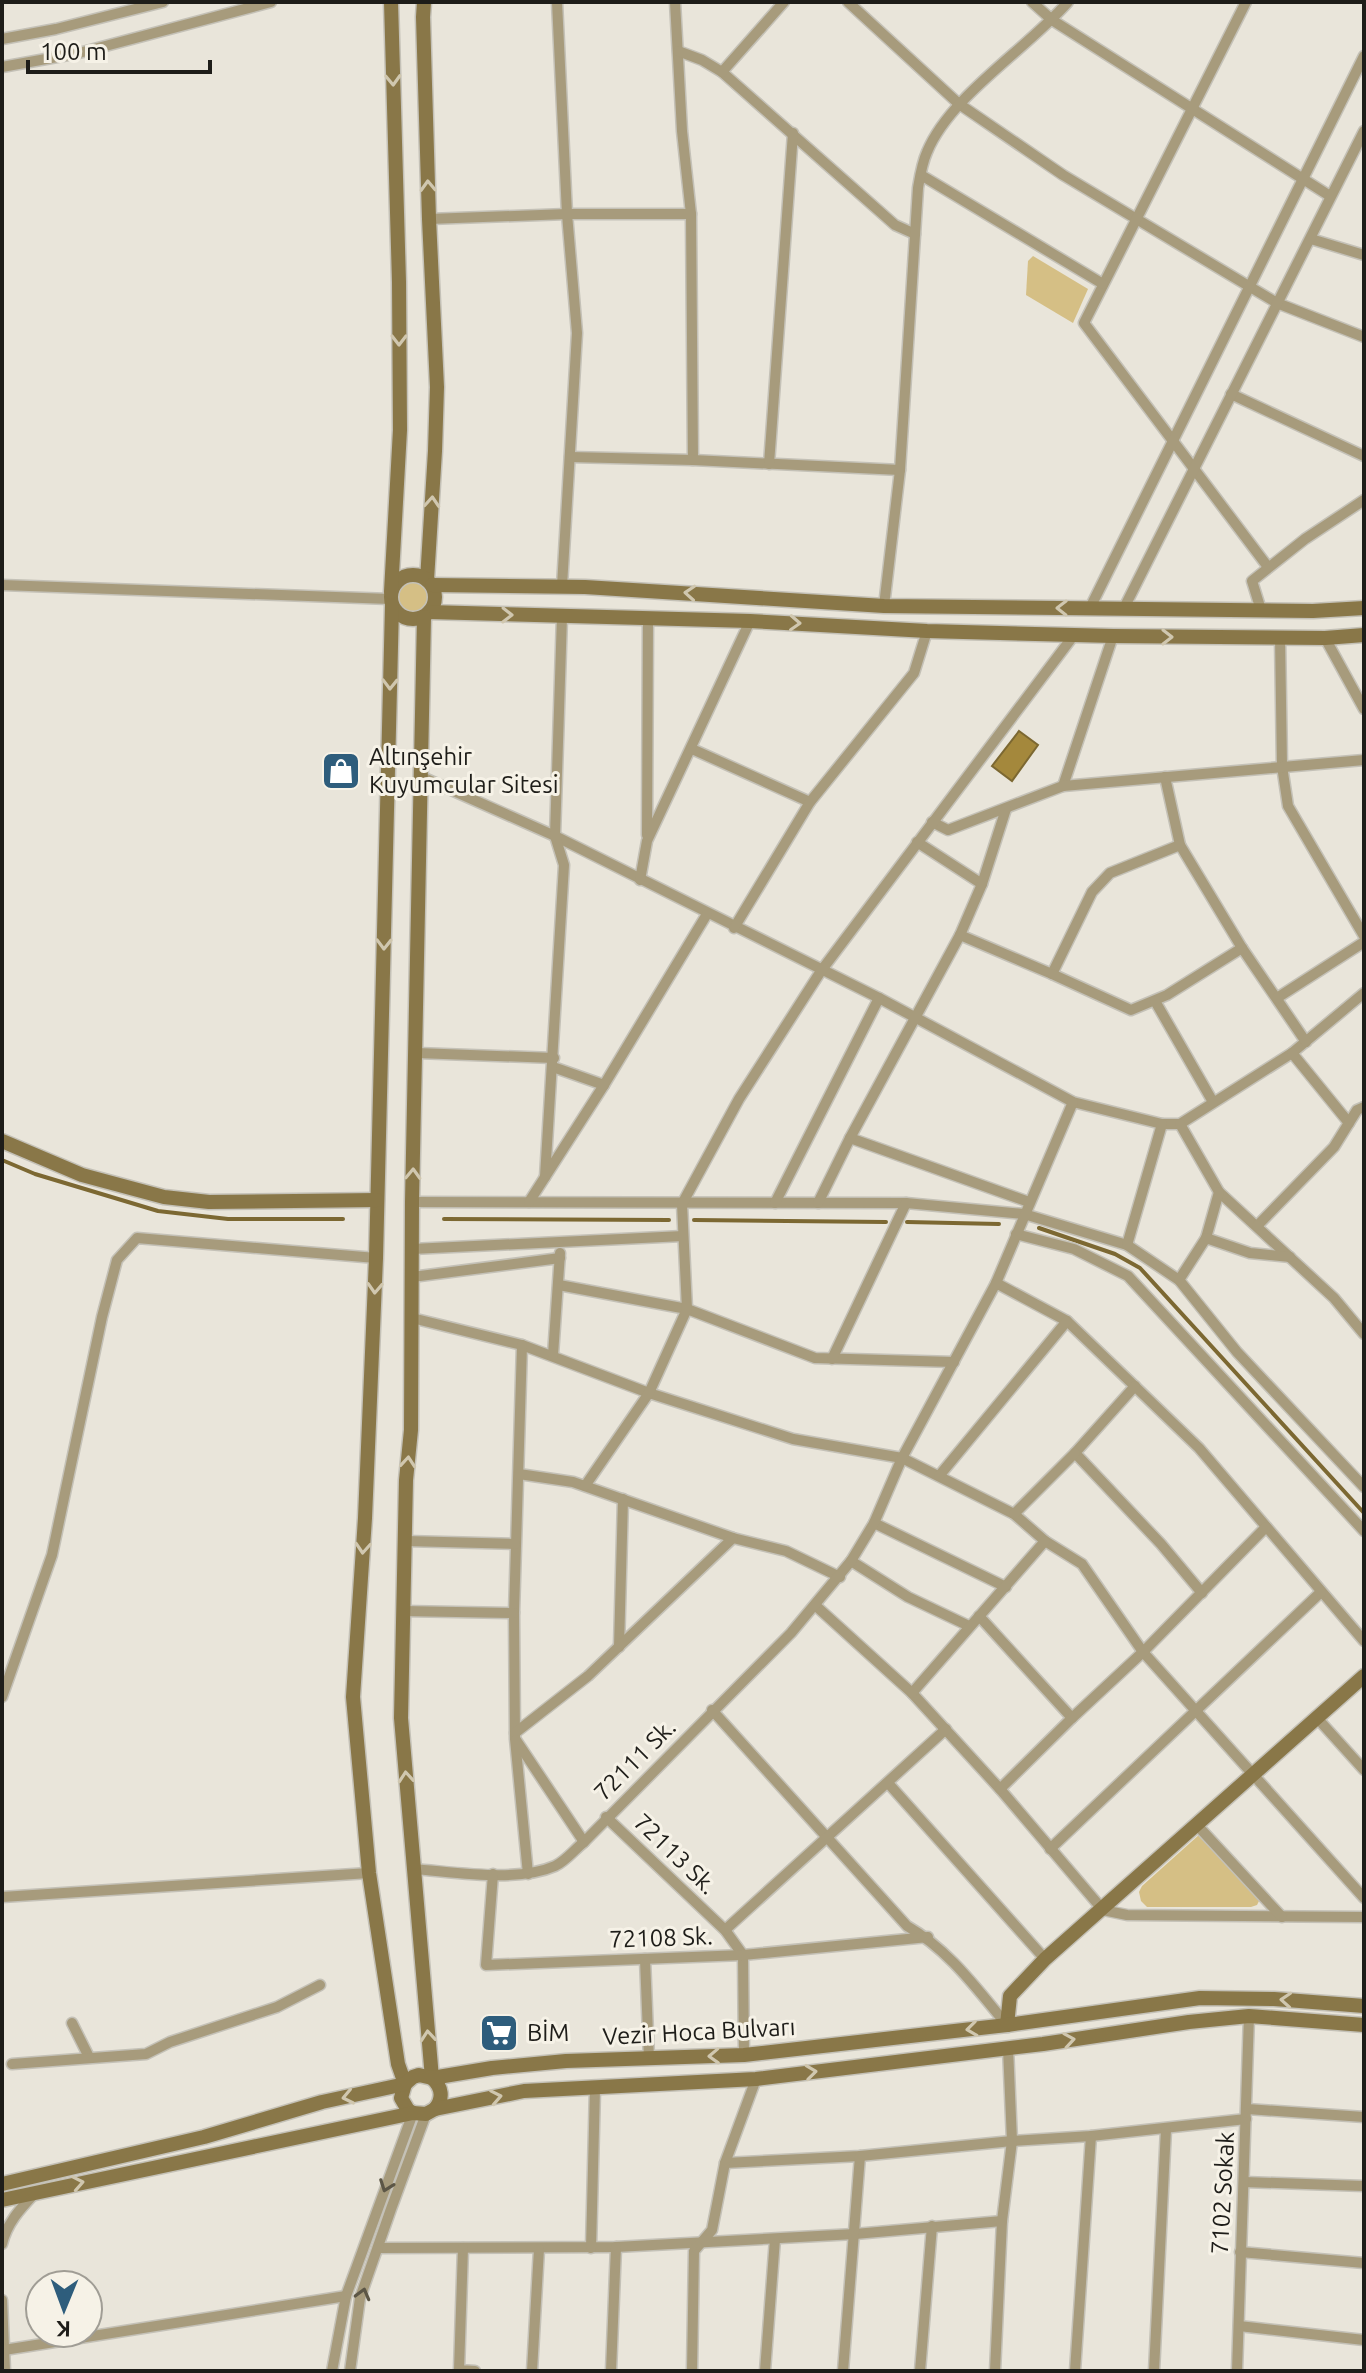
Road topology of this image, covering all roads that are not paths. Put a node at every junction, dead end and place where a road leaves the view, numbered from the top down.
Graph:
1 (163, 2) edge
2 (271, 2) edge
3 (391, 2) edge
4 (424, 2) edge
5 (557, 2) edge
6 (675, 2) edge
7 (784, 2) edge
8 (848, 2) edge
9 (1032, 2) edge
10 (1068, 2) edge
11 (1246, 2) edge
12 (1052, 20) junction
13 (2, 39) edge
14 (678, 51) junction
15 (1364, 56) edge
16 (2, 67) edge
17 (722, 72) junction
18 (959, 104) junction
19 (1192, 109) junction
20 (1364, 131) edge
21 (793, 133) junction
22 (1361, 144) edge
23 (921, 175) junction
24 (1303, 179) junction
25 (1330, 196) junction
26 (567, 214) junction
27 (691, 214) junction
28 (1137, 218) junction
29 (429, 219) junction
30 (915, 234) junction
31 (1311, 239) junction
32 (1364, 255) edge
33 (1103, 284) junction
34 (1250, 286) junction
35 (1277, 303) junction
36 (1364, 337) edge
37 (1231, 394) junction
38 (1173, 441) junction
39 (1364, 456) edge
40 (570, 457) junction
41 (693, 460) junction
42 (769, 464) junction
43 (1194, 468) junction
44 (900, 470) junction
45 (1364, 500) edge
46 (428, 558) junction
47 (1268, 567) junction
48 (429, 582) junction
49 (2, 585) edge
50 (455, 585) junction
51 (562, 586) junction
52 (391, 599) junction
53 (884, 606) junction
54 (1090, 608) junction
55 (1124, 608) junction
56 (1364, 608) edge
57 (1261, 610) junction
58 (453, 613) junction
59 (427, 615) junction
60 (562, 616) junction
61 (648, 618) junction
62 (750, 621) junction
63 (927, 631) junction
64 (1074, 635) junction
65 (1364, 635) edge
66 (1113, 636) junction
67 (1280, 637) junction
68 (1325, 638) junction
69 (424, 645) junction
70 (1364, 709) edge
71 (692, 749) junction
72 (1364, 760) edge
73 (1282, 766) junction
74 (422, 777) junction
75 (1165, 777) junction
76 (1063, 786) junction
77 (810, 802) junction
78 (1006, 809) junction
79 (932, 822) junction
80 (555, 836) junction
81 (647, 841) junction
82 (917, 842) junction
83 (1180, 845) junction
84 (640, 880) junction
85 (982, 884) junction
86 (707, 914) junction
87 (734, 928) junction
88 (960, 935) junction
89 (1364, 939) edge
90 (1242, 948) junction
91 (821, 971) junction
92 (1052, 974) junction
93 (1364, 993) edge
94 (879, 998) junction
95 (1277, 998) junction
96 (1155, 1001) junction
97 (915, 1018) junction
98 (1306, 1042) junction
99 (417, 1053) junction
100 (1292, 1053) junction
101 (553, 1062) junction
102 (604, 1085) junction
103 (1073, 1102) junction
104 (1213, 1102) junction
105 (1364, 1107) edge
106 (1349, 1123) junction
107 (1162, 1124) junction
108 (1180, 1124) junction
109 (850, 1138) junction
110 (2, 1141) edge
111 (545, 1177) junction
112 (1219, 1192) junction
113 (377, 1200) junction
114 (412, 1202) junction
115 (529, 1202) junction
116 (1029, 1202) junction
117 (775, 1203) junction
118 (818, 1203) junction
119 (906, 1203) junction
120 (682, 1204) junction
121 (1024, 1214) junction
122 (1257, 1226) junction
123 (1016, 1234) junction
124 (683, 1236) junction
125 (1206, 1238) junction
126 (560, 1242) junction
127 (1127, 1245) junction
128 (412, 1249) junction
129 (1290, 1257) junction
130 (376, 1258) junction
131 (560, 1258) junction
132 (412, 1277) junction
133 (1179, 1280) junction
134 (996, 1283) junction
135 (559, 1285) junction
136 (687, 1309) junction
137 (412, 1318) junction
138 (1067, 1321) junction
139 (1364, 1334) edge
140 (522, 1345) junction
141 (553, 1355) junction
142 (832, 1359) junction
143 (954, 1362) junction
144 (1135, 1386) junction
145 (649, 1393) junction
146 (1075, 1453) junction
147 (902, 1458) junction
148 (519, 1474) junction
149 (939, 1476) junction
150 (585, 1486) junction
151 (1364, 1487) edge
152 (623, 1499) junction
153 (1014, 1514) junction
154 (874, 1523) junction
155 (1266, 1527) junction
156 (1364, 1531) edge
157 (733, 1538) junction
158 (406, 1541) junction
159 (1045, 1541) junction
160 (515, 1544) junction
161 (851, 1561) junction
162 (840, 1577) junction
163 (1006, 1587) junction
164 (1321, 1592) junction
165 (1202, 1593) junction
166 (816, 1606) junction
167 (403, 1611) junction
168 (514, 1613) junction
169 (979, 1616) junction
170 (969, 1626) junction
171 (1364, 1641) edge
172 (619, 1647) junction
173 (1143, 1652) junction
174 (1364, 1676) edge
175 (912, 1693) junction
176 (2, 1697) edge
177 (712, 1710) junction
178 (1197, 1710) junction
179 (1072, 1718) junction
180 (1318, 1719) junction
181 (946, 1729) junction
182 (515, 1736) junction
183 (1364, 1770) edge
184 (1253, 1774) junction
185 (888, 1783) junction
186 (1000, 1789) junction
187 (606, 1817) junction
188 (1196, 1824) junction
189 (827, 1836) junction
190 (584, 1842) junction
191 (1050, 1849) junction
192 (413, 1869) junction
193 (369, 1873) junction
194 (493, 1874) junction
195 (528, 1874) junction
196 (2, 1897) edge
197 (1364, 1898) edge
198 (1103, 1910) junction
199 (1282, 1917) junction
200 (1364, 1917) edge
201 (725, 1930) junction
202 (928, 1937) junction
203 (743, 1955) junction
204 (645, 1959) junction
205 (1045, 1959) junction
206 (320, 1985) dead end
207 (1364, 2006) edge
208 (1249, 2016) junction
209 (72, 2023) dead end
210 (1007, 2025) junction
211 (1364, 2025) edge
212 (1008, 2048) junction
213 (744, 2055) junction
214 (89, 2057) junction
215 (649, 2059) junction
216 (12, 2064) dead end
217 (432, 2078) junction
218 (756, 2079) junction
219 (405, 2084) junction
220 (595, 2088) junction
221 (425, 2112) junction
222 (1246, 2114) junction
223 (1364, 2117) edge
224 (1166, 2129) junction
225 (1091, 2136) junction
226 (1012, 2141) junction
227 (860, 2156) junction
228 (725, 2163) junction
229 (1244, 2182) junction
230 (2, 2184) edge
231 (1364, 2186) edge
232 (36, 2192) junction
233 (2, 2200) edge
234 (1002, 2221) junction
235 (932, 2226) junction
236 (855, 2234) junction
237 (775, 2239) junction
238 (2, 2244) edge
239 (700, 2244) junction
240 (616, 2247) junction
241 (378, 2248) junction
242 (463, 2248) junction
243 (591, 2248) junction
244 (539, 2249) junction
245 (1240, 2252) junction
246 (1364, 2263) edge
247 (346, 2296) junction
248 (2, 2300) edge
249 (1239, 2326) junction
250 (1364, 2340) edge
251 (4, 2350) junction
252 (459, 2370) edge
253 (5, 2371) edge
254 (332, 2371) edge
255 (350, 2371) edge
256 (475, 2371) edge
257 (532, 2371) edge
258 (611, 2371) edge
259 (692, 2371) edge
260 (765, 2371) edge
261 (843, 2371) edge
262 (920, 2371) edge
263 (995, 2371) edge
264 (1075, 2371) edge
265 (1154, 2371) edge
266 (1237, 2371) edge

1 - 13 street
2 - 16 street
3 -> 52 main road
29 -> 4 main road
5 - 26 street
6 - 14 street
7 - 17 street
8 - 18 street
9 - 12 street
10 - 12 street
11 - 19 street
12 - 18 street
12 - 19 street
14 - 17 street
14 - 27 street
15 - 24 street
17 - 21 street
18 - 23 street
18 - 28 street
19 - 24 street
19 - 28 street
20 - 22 street
21 - 30 street
21 - 42 street
22 - 25 street
23 - 30 street
23 - 33 street
24 - 25 street
24 - 34 street
25 - 31 street
26 - 27 street
26 - 29 street
26 - 40 street
27 - 41 street
28 - 33 street
28 - 34 street
46 -> 29 main road
30 - 44 street
31 - 32 street
31 - 35 street
33 - 38 street
34 - 35 street
34 - 38 street
35 - 36 street
35 - 37 street
37 - 39 street
37 - 43 street
38 - 43 street
38 - 54 street
40 - 41 street
40 - 51 street
41 - 42 street
42 - 44 street
43 - 47 street
43 - 55 street
44 - 53 street
45 - 47 street
46 - 48 main road
46 - 50 main road
47 - 57 street
48 - 50 main road
48 - 52 main road
48 - 59 main road
49 - 52 street
50 - 51 main road
53 -> 51 main road
52 - 59 main road
52 -> 113 main road
54 -> 53 main road
54 - 55 main road
55 - 57 main road
56 - 57 main road
58 - 59 main road
58 -> 60 main road
58 - 69 main road
59 - 69 main road
60 - 61 main road
60 - 80 street
61 - 62 main road
61 - 81 street
62 -> 63 main road
62 - 71 street
63 - 64 main road
63 - 77 street
64 - 66 main road
64 - 79 street
65 - 68 main road
66 -> 67 main road
66 - 76 street
67 - 68 main road
67 - 73 street
68 - 70 street
69 - 74 main road
71 - 77 street
71 - 81 street
72 - 73 street
73 - 75 street
73 - 89 street
74 - 80 street
74 - 99 main road
75 - 76 street
75 - 83 street
76 - 78 street
77 - 87 street
78 - 79 street
78 - 85 street
79 - 82 street
80 - 84 street
80 - 101 street
81 - 84 street
82 - 85 street
82 - 91 street
83 - 90 street
83 - 92 street
84 - 86 street
85 - 88 street
86 - 87 street
86 - 102 street
87 - 91 street
88 - 92 street
88 - 97 street
89 - 95 street
90 - 95 street
90 - 96 street
91 - 94 street
91 - 120 street
92 - 96 street
93 - 98 street
94 - 97 street
94 - 117 street
95 - 98 street
96 - 104 street
97 - 103 street
97 - 109 street
98 - 100 street
99 - 101 street
114 -> 99 main road
100 - 104 street
100 - 106 street
101 - 102 street
101 - 111 street
102 - 111 street
103 - 107 street
103 - 116 street, 72111 Sk.
104 - 108 street
105 - 106 street
106 - 122 street
107 - 108 street
107 - 127 street
108 - 112 street
109 - 116 street
109 - 118 street
110 - 113 main road
111 - 115 street
112 - 122 street
112 - 125 street
113 - 130 main road
114 - 115 street
114 - 128 main road
115 - 120 street
116 - 121 street, 72111 Sk.
117 - 118 street
117 - 120 street
118 - 119 street
119 - 121 street
119 - 142 street
120 - 124 street
121 - 123 street, 72111 Sk.
121 - 127 street
122 - 129 street
123 - 134 street, 72111 Sk.
123 - 156 street
124 - 126 street
124 - 136 street
125 - 129 street
125 - 133 street
126 - 128 street
126 - 131 street
127 - 133 street
128 - 132 main road
129 - 139 street
130 - 176 street
130 -> 193 main road
131 - 132 street
131 - 135 street
132 - 137 main road
133 - 151 street
134 - 138 street
134 - 143 street, 72111 Sk.
135 - 136 street
135 - 141 street
136 - 142 street
136 - 145 street
137 - 140 street
158 -> 137 main road
138 - 144 street
138 - 149 street
140 - 141 street
140 - 148 street
141 - 145 street
142 - 143 street
143 - 147 street, 72111 Sk.
144 - 146 street
144 - 155 street
145 - 147 street
145 - 150 street
146 - 153 street
146 - 165 street
147 - 149 street
147 - 154 street, 72111 Sk.
148 - 150 street
148 - 160 street
149 - 153 street
150 - 152 street
152 - 157 street
152 - 172 street
153 - 159 street
154 - 161 street, 72111 Sk.
154 - 163 street
155 - 164 street
155 - 165 street
157 - 162 street
157 - 172 street
158 - 160 street
158 - 167 main road
159 - 163 street
159 - 173 street
160 - 168 street
161 - 162 street, 72111 Sk.
161 - 170 street
162 - 166 street, 72111 Sk.
163 - 169 street
164 - 171 street
164 - 178 street
165 - 173 street
166 - 175 street
166 - 177 street, 72111 Sk.
167 - 168 street
192 -> 167 main road
168 - 182 street
169 - 170 street
169 - 179 street
170 - 175 street
172 - 182 street
173 - 178 street
173 - 179 street
174 - 180 main road
175 - 181 street
177 - 187 street, 72111 Sk.
177 - 189 street
178 - 184 street
178 - 191 street
179 - 186 street
180 - 183 street
180 - 184 main road
181 - 185 street
181 - 186 street
182 - 190 street
182 - 195 street
184 - 188 main road
184 - 197 street
185 - 189 street
185 - 205 street
186 - 191 street
187 - 190 street, 72111 Sk.
187 - 201 street, 72113 Sk.
188 - 198 main road
188 - 199 street
189 - 201 street
189 - 202 street
190 - 195 street, 72111 Sk.
191 - 198 street
192 - 194 street, 72111 Sk.
217 -> 192 main road
193 - 196 street
193 - 219 main road
194 - 195 street, 72111 Sk.
194 - 204 street, 72108 Sk.
198 - 199 street
198 - 205 main road
199 - 200 street
201 - 203 street, 72113 Sk.
202 - 203 street, 72108 Sk.
202 - 210 street
203 - 204 street, 72108 Sk.
203 - 213 street
204 - 215 street
205 - 210 main road
206 - 214 street
207 -> 210 main road, Vezir Hoca Bulvarı
208 - 211 main road, Vezir Hoca Bulvarı
212 -> 208 main road, Vezir Hoca Bulvarı
208 - 222 street, 7102 Sokak
209 - 214 street
210 -> 213 main road, Vezir Hoca Bulvarı
218 -> 212 main road, Vezir Hoca Bulvarı
212 - 226 street
213 -> 215 main road, Vezir Hoca Bulvarı
214 - 216 street
215 - 217 main road, Vezir Hoca Bulvarı
217 - 219 main road, Vezir Hoca Bulvarı
217 - 221 main road
218 - 220 main road, Vezir Hoca Bulvarı
218 - 228 street
219 - 221 main road
219 -> 230 main road, Vezir Hoca Bulvarı
221 -> 220 main road, Vezir Hoca Bulvarı
220 - 243 street
232 -> 221 main road, Vezir Hoca Bulvarı
221 - 241 street
221 -> 247 street
222 - 223 street
222 - 224 street
222 - 229 street, 7102 Sokak
224 - 225 street
224 - 265 street
225 - 226 street
225 - 264 street
226 - 227 street
226 - 234 street
227 - 228 street
227 - 236 street
228 - 239 street
229 - 231 street
229 - 245 street, 7102 Sokak
232 - 233 main road, Vezir Hoca Bulvarı
232 - 238 street
234 - 235 street
234 - 263 street
235 - 236 street
235 - 262 street
236 - 237 street
236 - 261 street
237 - 239 street
237 - 260 street
239 - 240 street
239 - 259 street
240 - 243 street
240 - 258 street
241 - 242 street
255 -> 241 street
242 - 244 street
242 - 252 street
243 - 244 street
244 - 257 street
245 - 246 street
245 - 249 street, 7102 Sokak
247 - 251 street
247 - 254 street
248 - 251 street
249 - 250 street
249 - 266 street, 7102 Sokak
251 - 253 street
252 - 256 street

